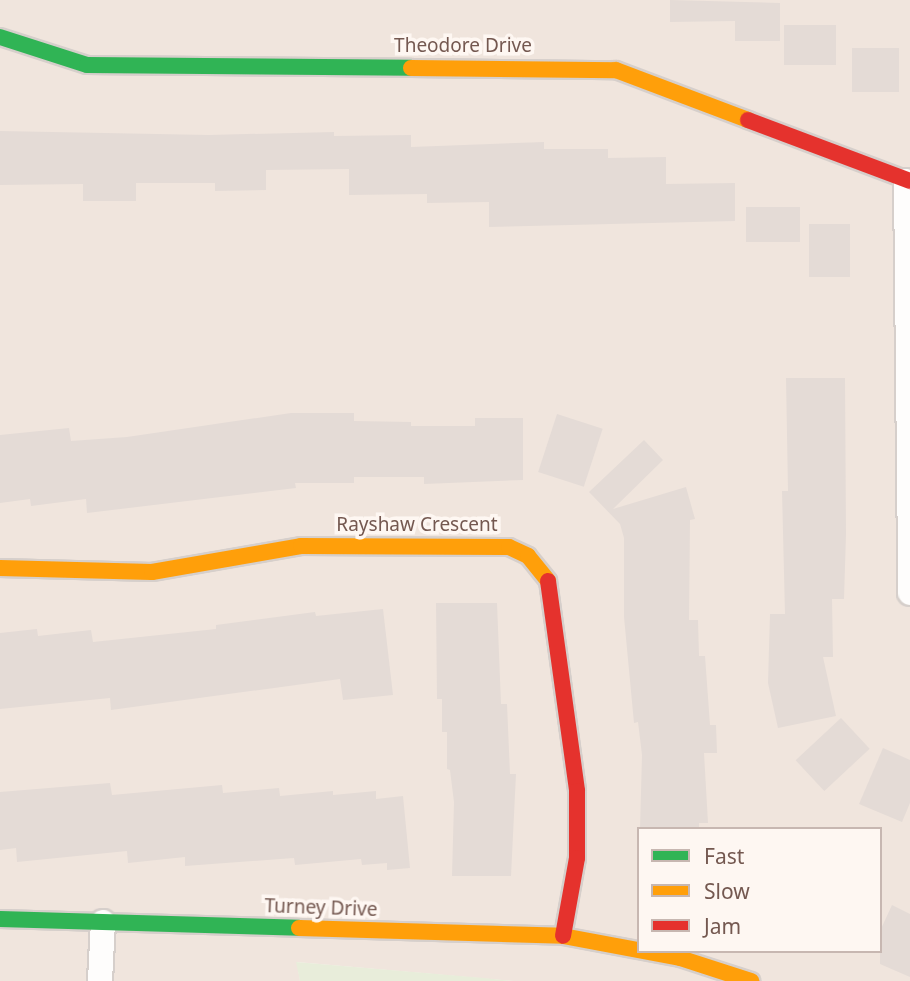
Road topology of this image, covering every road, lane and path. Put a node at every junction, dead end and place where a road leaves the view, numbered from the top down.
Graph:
1 (0, 37) edge
2 (908, 181) edge
3 (0, 568) edge
4 (910, 593) edge
5 (0, 919) edge
6 (103, 922) junction
7 (563, 936) junction
8 (637, 950) edge
9 (653, 953) edge
10 (100, 981) edge
11 (751, 981) edge

1 - 2 street, Theodore Drive
2 - 4 street
3 - 7 street, Rayshaw Crescent
5 - 6 street, Turney Drive
6 - 7 street, Turney Drive
6 - 10 street
7 - 8 street, Turney Drive
9 - 11 street, Turney Drive

